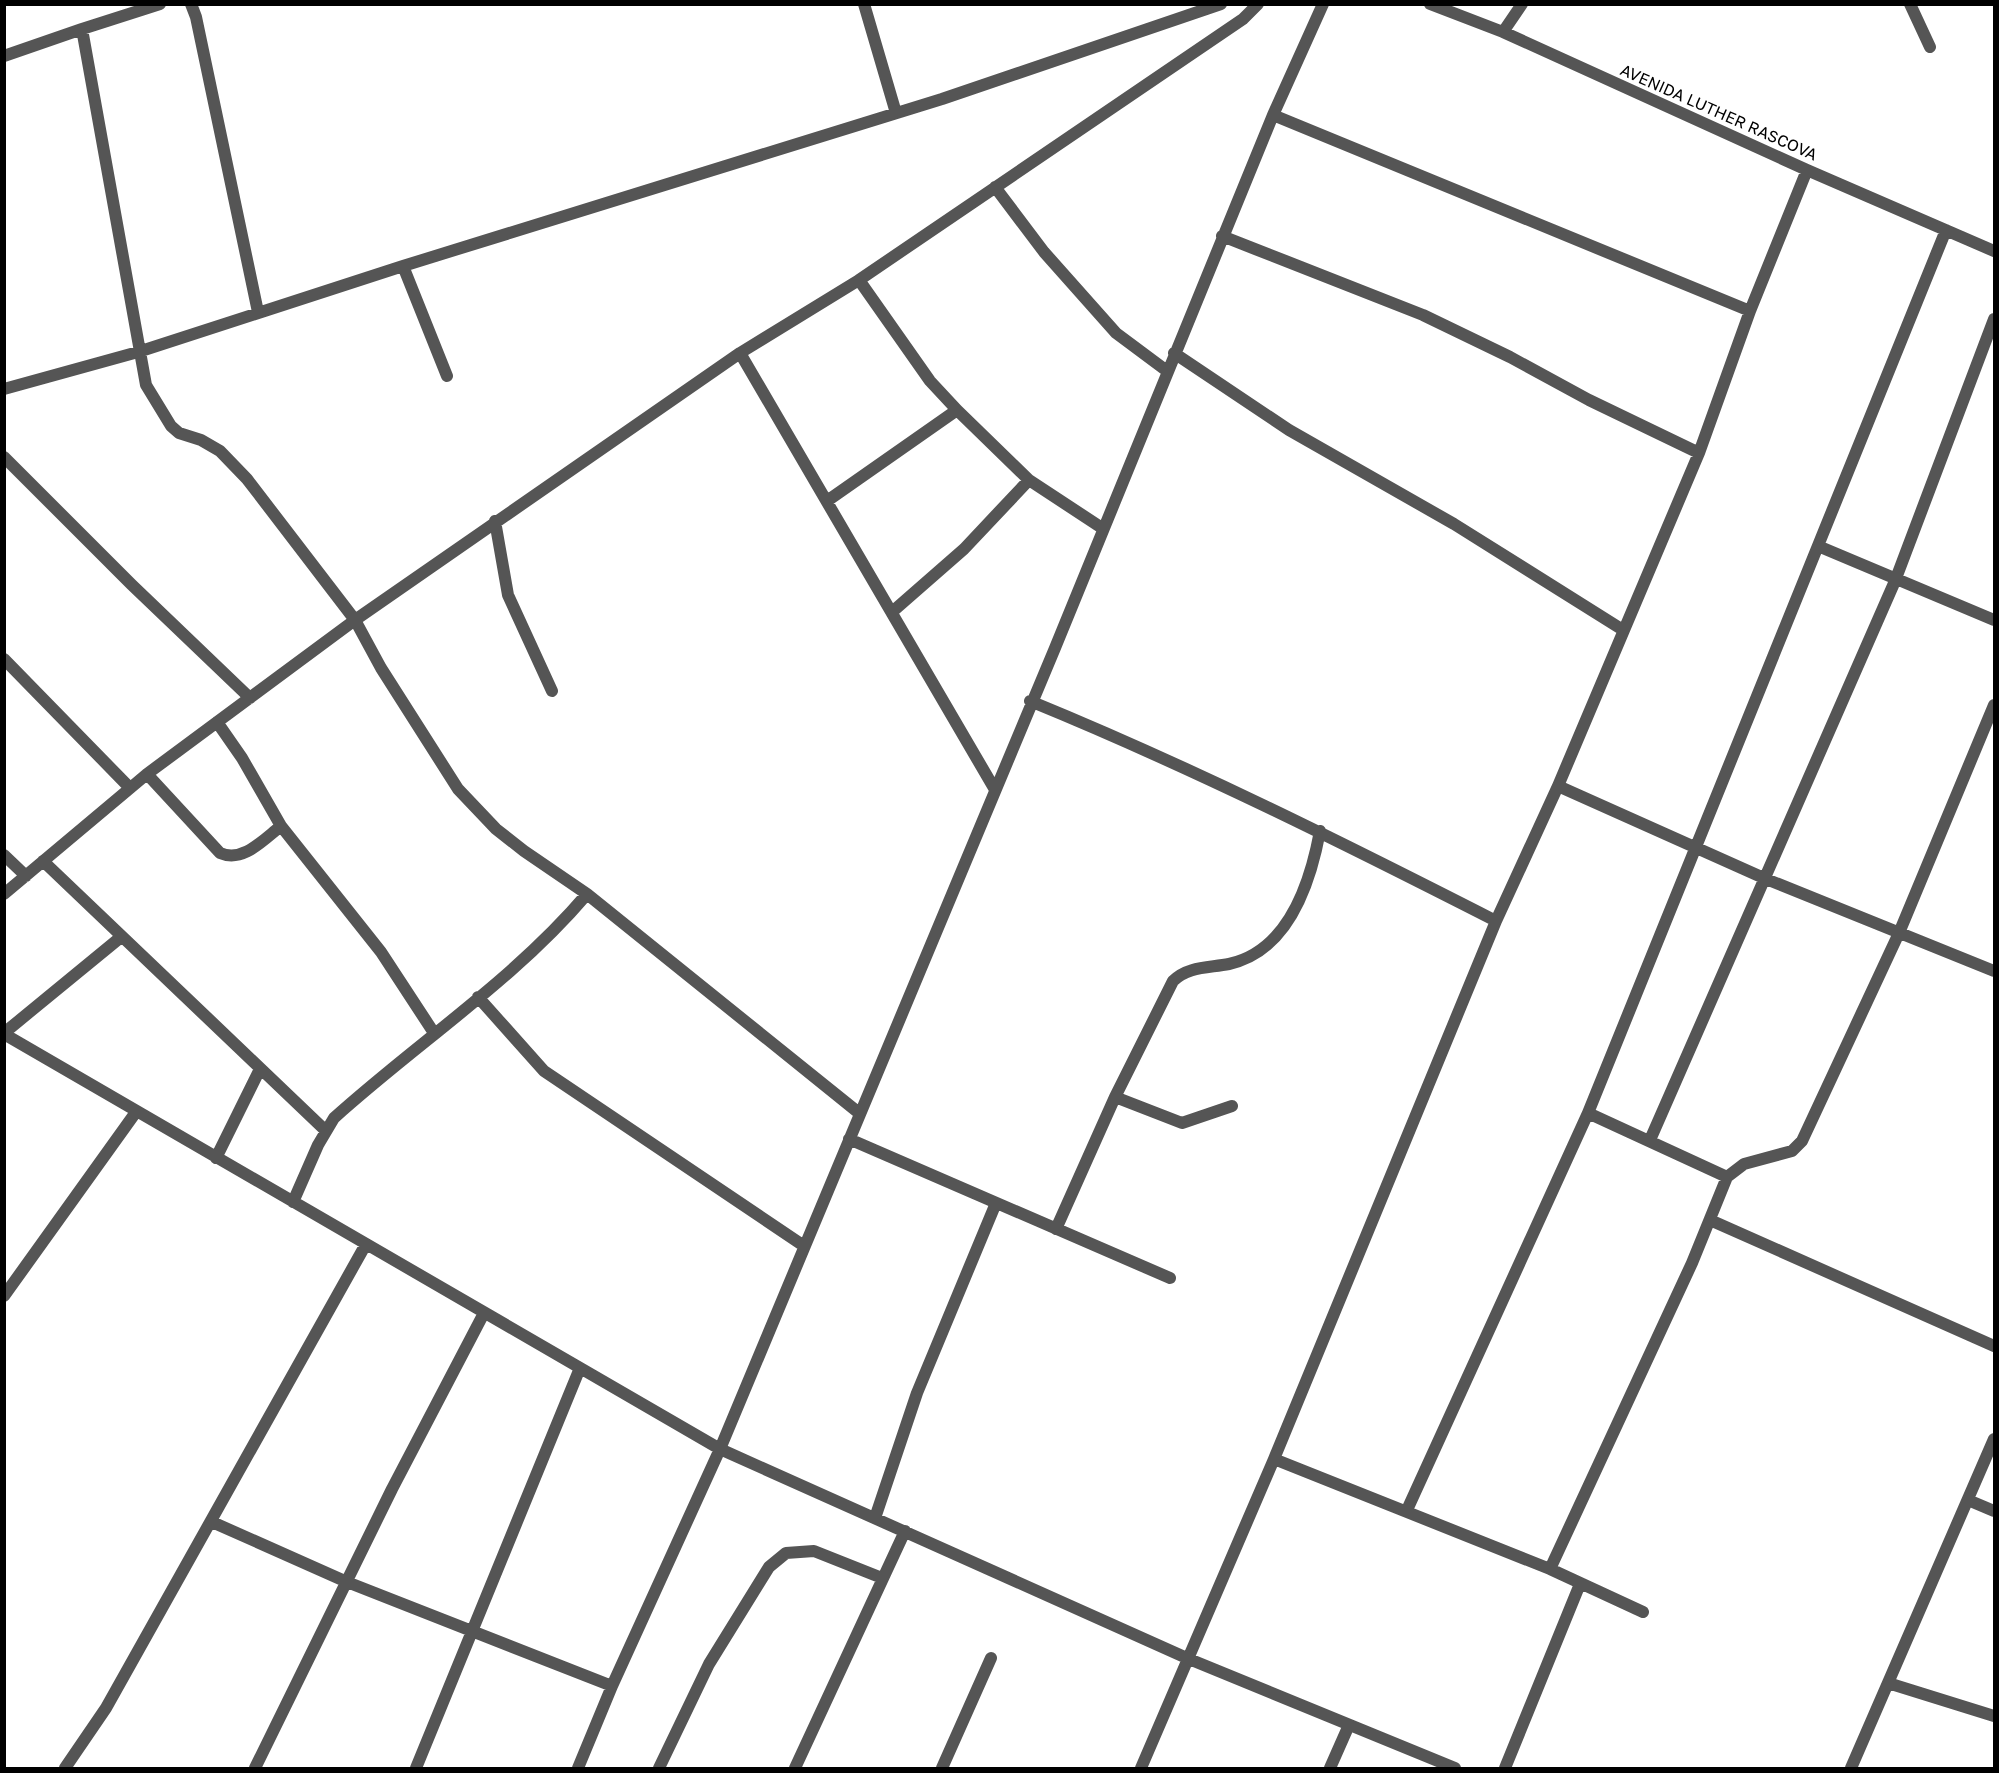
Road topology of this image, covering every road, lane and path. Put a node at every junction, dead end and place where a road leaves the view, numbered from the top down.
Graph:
1 (160, 4) edge
2 (191, 4) edge
3 (864, 4) edge
4 (1221, 4) edge
5 (1258, 4) edge
6 (1323, 4) edge
7 (1430, 4) edge
8 (1522, 4) edge
9 (1910, 4) edge
10 (82, 29) junction
11 (1503, 32) junction
12 (1930, 48) dead end
13 (4, 56) edge
14 (896, 113) junction
15 (1273, 115) junction
16 (1807, 170) junction
17 (995, 187) junction
18 (1946, 230) junction
19 (1222, 237) junction
20 (1995, 251) edge
21 (403, 266) junction
22 (859, 280) junction
23 (1750, 311) junction
24 (258, 312) junction
25 (1995, 319) edge
26 (138, 352) junction
27 (740, 353) junction
28 (1174, 353) junction
29 (1167, 371) junction
30 (447, 376) dead end
31 (4, 389) edge
32 (957, 410) junction
33 (1699, 453) junction
34 (4, 457) edge
35 (1029, 480) junction
36 (827, 501) junction
37 (495, 521) junction
38 (1102, 528) junction
39 (1818, 546) junction
40 (1895, 580) junction
41 (892, 612) junction
42 (355, 620) junction
43 (1995, 620) edge
44 (1623, 630) junction
45 (4, 659) edge
46 (552, 691) dead end
47 (250, 698) junction
48 (1030, 702) junction
49 (1995, 705) edge
50 (218, 722) junction
51 (147, 774) junction
52 (1558, 786) junction
53 (130, 788) junction
54 (994, 788) junction
55 (281, 826) junction
56 (1320, 831) junction
57 (1694, 846) junction
58 (4, 855) edge
59 (43, 861) junction
60 (26, 876) junction
61 (1766, 879) junction
62 (4, 894) edge
63 (587, 894) junction
64 (1496, 921) junction
65 (1899, 933) junction
66 (121, 937) junction
67 (1995, 971) edge
68 (478, 998) junction
69 (4, 1033) edge
70 (434, 1033) junction
71 (260, 1069) junction
72 (1115, 1097) junction
73 (1232, 1106) dead end
74 (136, 1112) junction
75 (859, 1113) junction
76 (1588, 1113) junction
77 (326, 1131) junction
78 (849, 1138) junction
79 (1650, 1140) junction
80 (216, 1158) junction
81 (1726, 1177) junction
82 (293, 1202) junction
83 (996, 1203) junction
84 (1710, 1220) junction
85 (1056, 1229) junction
86 (366, 1244) junction
87 (804, 1246) junction
88 (1170, 1278) dead end
89 (4, 1296) edge
90 (484, 1313) junction
91 (1995, 1346) edge
92 (580, 1368) junction
93 (1995, 1439) edge
94 (720, 1449) junction
95 (1274, 1459) junction
96 (1968, 1500) junction
97 (1407, 1510) junction
98 (1995, 1511) edge
99 (875, 1518) junction
100 (212, 1522) junction
101 (905, 1531) junction
102 (1550, 1569) junction
103 (882, 1578) junction
104 (347, 1582) junction
105 (1580, 1584) junction
106 (1643, 1612) dead end
107 (472, 1633) junction
108 (991, 1658) dead end
109 (1189, 1659) junction
110 (1888, 1683) junction
111 (612, 1686) junction
112 (1995, 1716) edge
113 (1349, 1725) junction
114 (65, 1768) edge
115 (255, 1768) edge
116 (416, 1768) edge
117 (578, 1768) edge
118 (659, 1768) edge
119 (795, 1768) edge
120 (942, 1768) edge
121 (1141, 1768) edge
122 (1329, 1768) edge
123 (1455, 1768) edge
124 (1505, 1768) edge
125 (1851, 1768) edge

1 - 10 street
2 - 24 street
3 - 14 street
4 - 14 street
5 - 17 street
6 - 15 street
7 - 11 street, AVENIDA LUTHER RASCOVA
8 - 11 street
9 - 12 street
10 - 13 street
10 - 26 street
11 - 16 street, AVENIDA LUTHER RASCOVA
14 - 21 street
15 - 19 street
15 - 23 street
16 - 18 street, AVENIDA LUTHER RASCOVA
16 - 23 street
17 - 22 street
17 - 29 street
18 - 20 street, AVENIDA LUTHER RASCOVA
18 - 39 street
19 - 28 street
19 - 33 street
21 - 24 street
21 - 30 street
22 - 27 street
22 - 32 street
23 - 33 street
24 - 26 street
25 - 40 street
26 - 31 street
26 - 42 street
27 - 36 street
27 - 37 street
28 - 29 street
28 - 44 street
29 - 38 street
32 - 35 street
32 - 36 street
33 - 44 street
34 - 47 street
35 - 38 street
35 - 41 street
36 - 41 street
37 - 42 street
37 - 46 street
38 - 48 street
39 - 40 street
39 - 57 street
40 - 43 street
40 - 61 street
41 - 54 street
42 - 47 street
42 - 63 street
44 - 52 street
45 - 53 street
47 - 50 street
48 - 54 street
48 - 56 street
49 - 65 street
50 - 51 street
50 - 55 street
51 - 53 street
51 - 55 street
52 - 57 street
52 - 64 street
53 - 59 street
54 - 75 street
55 - 70 street
56 - 64 street
56 - 72 street
57 - 61 street
57 - 76 street
58 - 60 street
59 - 60 street
59 - 66 street
60 - 62 street
61 - 65 street
61 - 79 street
63 - 68 street
63 - 75 street
64 - 95 street
65 - 67 street
65 - 81 street
66 - 69 street
66 - 71 street
68 - 70 street
68 - 87 street
69 - 74 street
70 - 77 street
71 - 77 street
71 - 80 street
72 - 73 street
72 - 85 street
74 - 80 street
74 - 89 street
75 - 78 street
76 - 79 street
76 - 97 street
77 - 82 street
78 - 83 street
78 - 87 street
79 - 81 street
80 - 82 street
81 - 84 street
82 - 86 street
83 - 85 street
83 - 99 street
84 - 91 street
84 - 102 street
85 - 88 street
86 - 90 street
86 - 100 street
87 - 94 street
90 - 92 street
90 - 104 street
92 - 94 street
92 - 107 street
93 - 96 street
94 - 99 street
94 - 111 street
95 - 97 street
95 - 109 street
96 - 98 street
96 - 110 street
97 - 102 street
99 - 101 street
100 - 104 street
100 - 114 street
101 - 103 street
101 - 109 street
102 - 105 street
103 - 118 street
103 - 119 street
104 - 107 street
104 - 115 street
105 - 106 street
105 - 124 street
107 - 111 street
107 - 116 street
108 - 120 street
109 - 113 street
109 - 121 street
110 - 112 street
110 - 125 street
111 - 117 street
113 - 122 street
113 - 123 street

